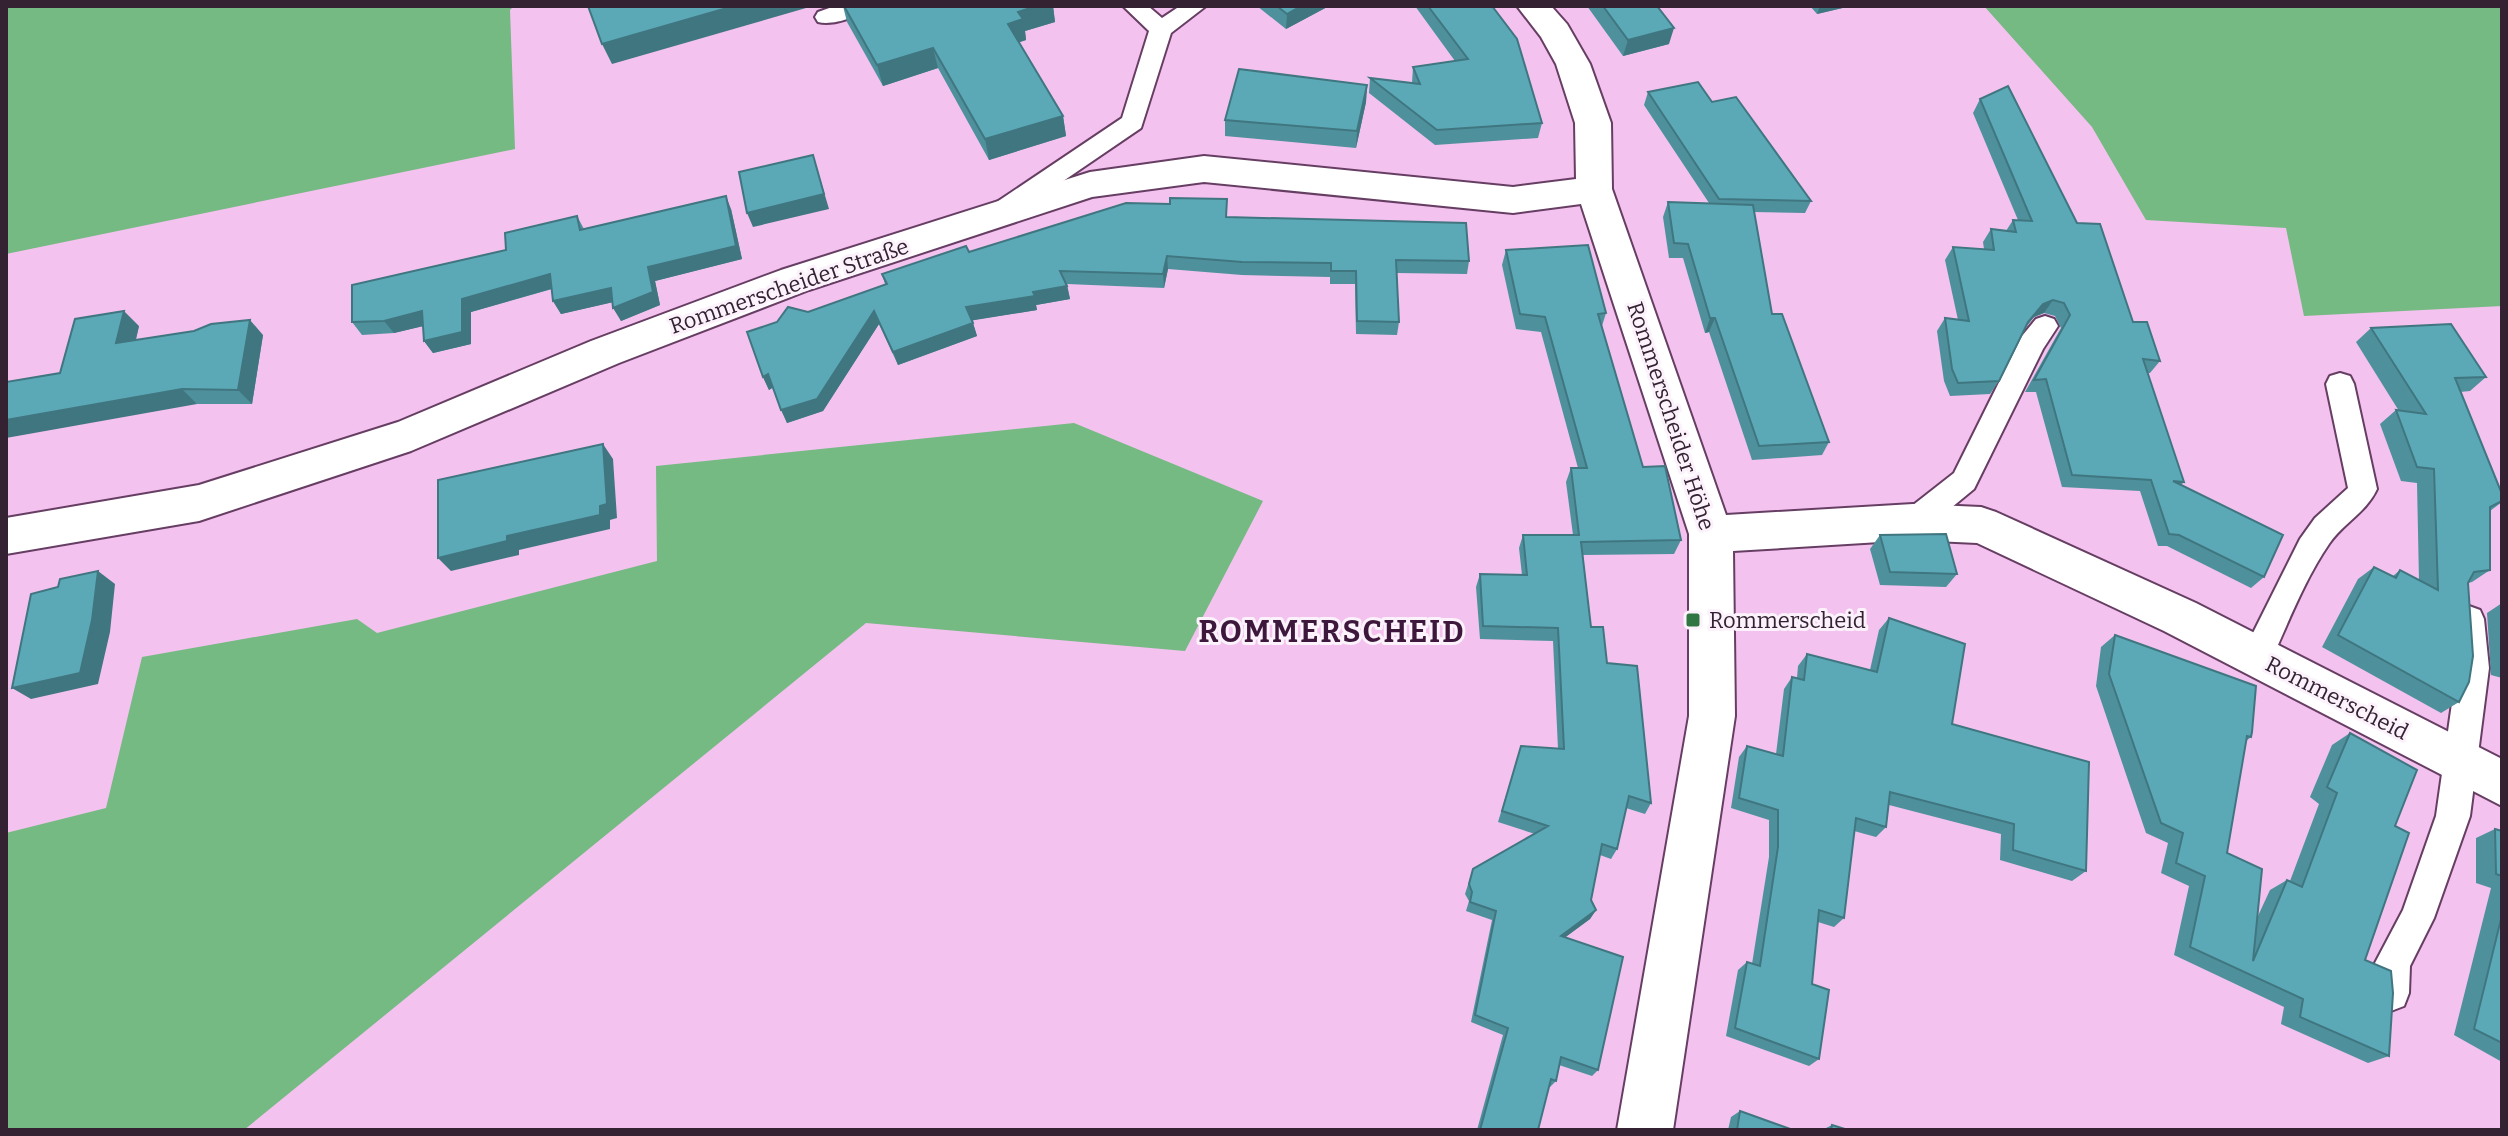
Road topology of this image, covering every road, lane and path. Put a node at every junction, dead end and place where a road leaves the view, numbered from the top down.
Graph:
1 (858, 6) edge
2 (1134, 6) edge
3 (1195, 6) edge
4 (1533, 6) edge
5 (826, 17) dead end
6 (1161, 29) junction
7 (1594, 189) junction
8 (994, 216) junction
9 (2045, 326) dead end
10 (2340, 384) dead end
11 (1913, 522) junction
12 (1711, 534) junction
13 (6, 536) edge
14 (2468, 597) edge
15 (2257, 657) junction
16 (2461, 763) junction
17 (2502, 784) edge
18 (2391, 993) edge
19 (1645, 1130) edge

1 - 5 lane
2 - 6 lane
3 - 6 lane
4 - 7 street, Rommerscheider Höhe
6 - 8 lane
7 - 8 street, Rommerscheider Straße
7 - 12 street, Rommerscheider Höhe
8 - 13 street, Rommerscheider Straße
9 - 11 lane
10 - 15 lane
11 - 12 street, Rommerscheid
11 - 15 street, Rommerscheid
12 - 19 street, Rommerscheider Höhe
14 - 16 lane
15 - 16 street, Rommerscheid
16 - 17 street, Rommerscheid
16 - 18 lane

